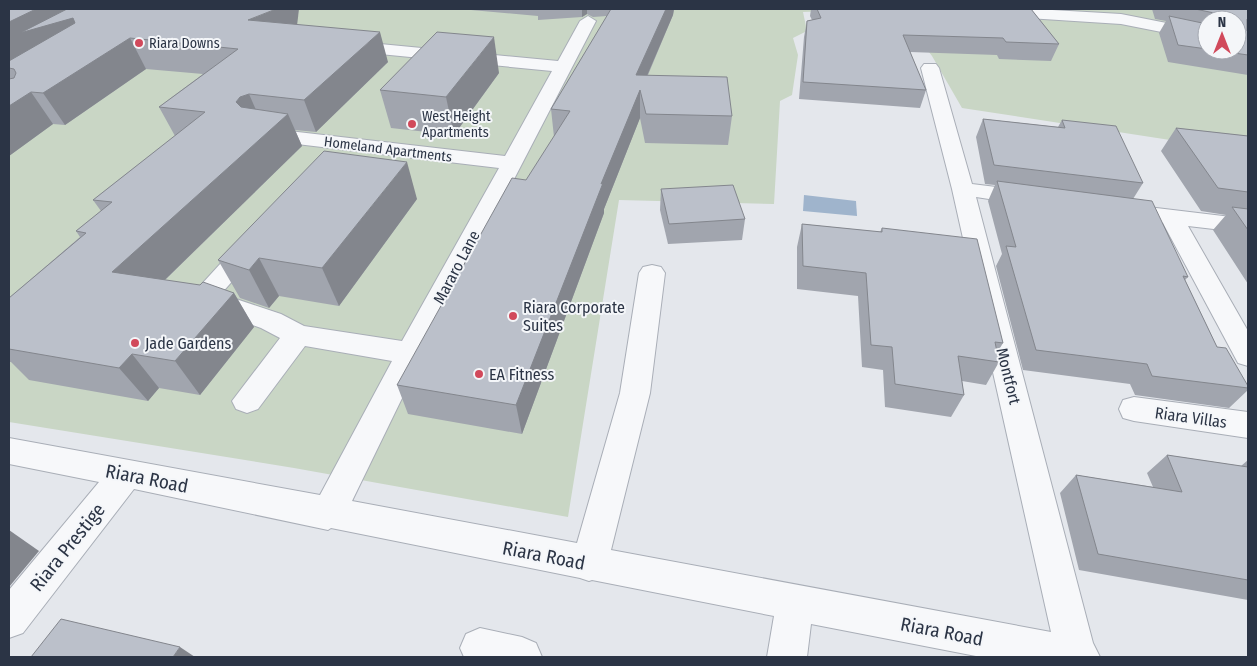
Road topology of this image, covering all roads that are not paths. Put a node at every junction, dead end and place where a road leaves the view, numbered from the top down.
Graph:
1 (985, 10) edge
2 (588, 21) dead end
3 (1197, 34) edge
4 (335, 45) edge
5 (564, 67) junction
6 (930, 68) dead end
7 (263, 134) edge
8 (512, 163) junction
9 (963, 189) junction
10 (1048, 201) edge
11 (1105, 208) edge
12 (1172, 218) junction
13 (1248, 226) edge
14 (264, 232) edge
15 (652, 273) dead end
16 (298, 335) junction
17 (410, 353) junction
18 (1248, 355) edge
19 (248, 401) dead end
20 (1134, 409) dead end
21 (1248, 425) edge
22 (9, 451) edge
23 (126, 474) junction
24 (328, 514) junction
25 (589, 564) junction
26 (795, 603) junction
27 (9, 619) edge
28 (480, 648) dead end
29 (990, 649) edge
30 (522, 657) edge
31 (787, 657) edge
32 (1078, 657) edge

1 - 3 street
2 - 5 street, Mararo Lane
4 - 5 street
5 - 8 street, Mararo Lane
6 - 9 street, Montfort
7 - 8 street, Homeland Apartments
8 - 17 street, Mararo Lane
9 - 10 street
9 - 32 street, Montfort
11 - 12 street
12 - 13 street
12 - 18 street
14 - 16 street
15 - 25 street
16 - 17 street
16 - 19 street
17 - 24 street, Mararo Lane
20 - 21 street, Riara Villas
22 - 23 street, Riara Road
23 - 24 street, Riara Road
23 - 27 street, Riara Prestige
24 - 25 street, Riara Road
25 - 26 street, Riara Road
26 - 29 street, Riara Road
26 - 31 street
28 - 30 street
29 - 32 street, Riara Road

